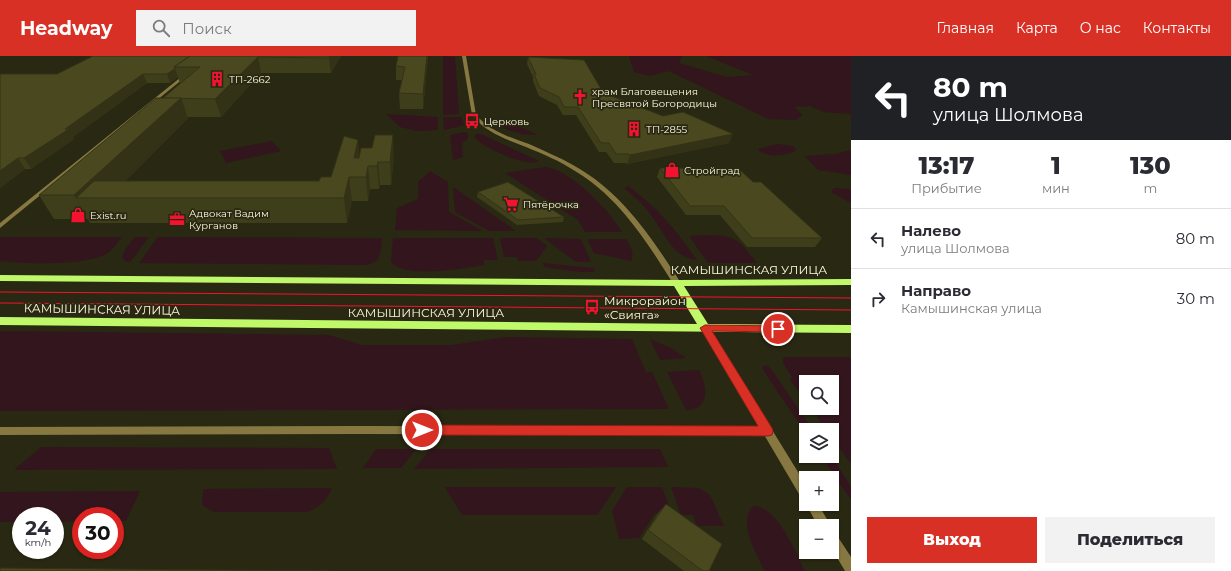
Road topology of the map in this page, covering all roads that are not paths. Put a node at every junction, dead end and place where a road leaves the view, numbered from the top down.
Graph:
1 (464, 56) edge
2 (194, 69) edge
3 (0, 226) edge
4 (0, 278) edge
5 (851, 282) edge
6 (677, 283) junction
7 (0, 321) edge
8 (705, 328) junction
9 (851, 329) edge
10 (0, 431) edge
11 (768, 431) junction
12 (799, 483) edge
13 (839, 549) edge
14 (851, 569) edge

1 - 6 street
2 - 3 street
4 - 6 main road, КАМЫШИНСКАЯ УЛИЦА
5 - 6 main road, КАМЫШИНСКАЯ УЛИЦА
6 - 8 main road
7 - 8 main road, КАМЫШИНСКАЯ УЛИЦА
8 - 9 main road, КАМЫШИНСКАЯ УЛИЦА
8 - 11 street
10 - 11 street
11 - 12 street
13 - 14 street

